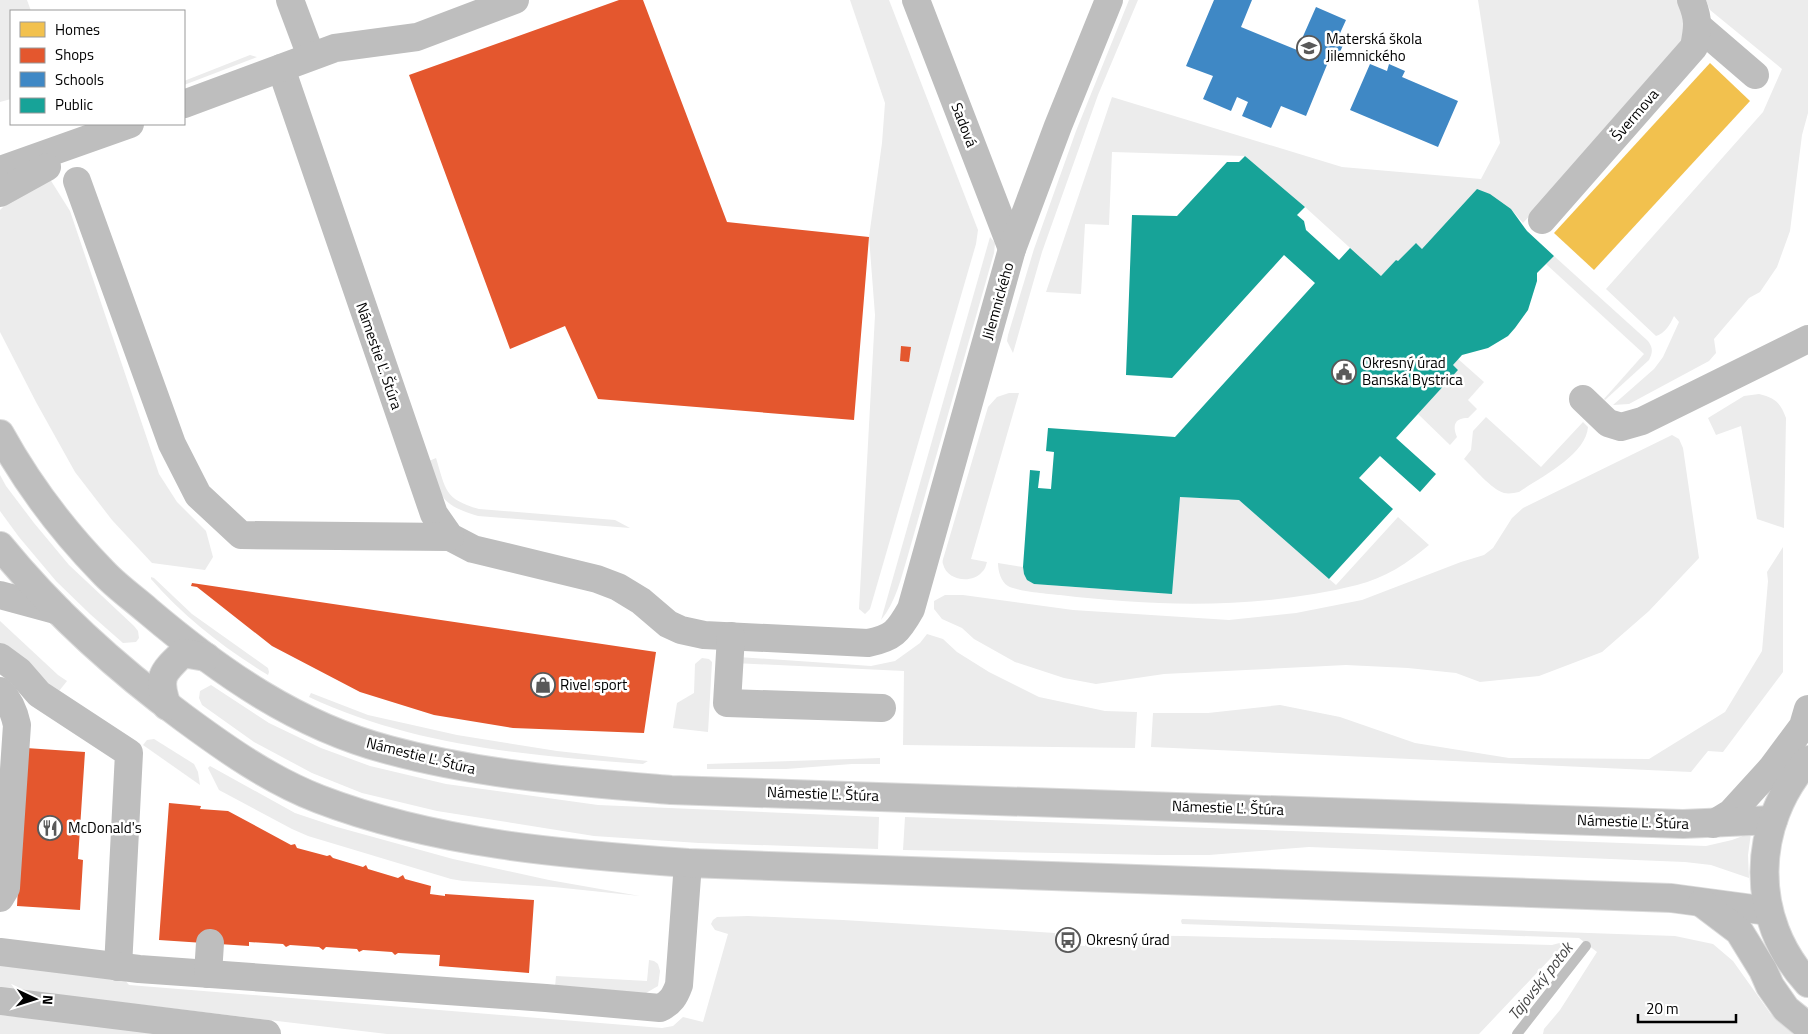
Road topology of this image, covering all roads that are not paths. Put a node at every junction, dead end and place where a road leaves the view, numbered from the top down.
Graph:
1 (290, 0) edge
2 (515, 0) edge
3 (916, 0) edge
4 (1108, 0) edge
5 (1691, 0) edge
6 (1698, 26) junction
7 (311, 56) junction
8 (281, 68) junction
9 (1755, 76) dead end
10 (185, 104) edge
11 (122, 127) edge
12 (0, 152) edge
13 (0, 170) edge
14 (77, 181) dead end
15 (0, 193) edge
16 (1542, 220) dead end
17 (1012, 249) junction
18 (1808, 340) edge
19 (1583, 399) dead end
20 (0, 434) edge
21 (450, 537) junction
22 (0, 546) edge
23 (0, 595) edge
24 (911, 609) joint
25 (59, 611) junction
26 (158, 620) junction
27 (731, 636) junction
28 (0, 657) edge
29 (206, 657) junction
30 (121, 669) junction
31 (0, 691) edge
32 (167, 706) junction
33 (882, 708) dead end
34 (1808, 710) edge
35 (8, 732) edge
36 (1808, 760) edge
37 (1773, 820) junction
38 (1713, 824) junction
39 (688, 863) junction
40 (0, 898) edge
41 (1701, 902) junction
42 (1768, 911) junction
43 (210, 943) dead end
44 (0, 952) edge
45 (118, 967) junction
46 (208, 974) junction
47 (1808, 983) edge
48 (0, 1001) edge
49 (1808, 1027) edge
50 (267, 1034) edge

1 - 7 main road
2 - 7 main road
3 - 17 main road, Sadová
4 - 17 main road, Jilemnického
5 - 6 main road, Švermova
6 - 9 main road
6 - 16 main road, Švermova
7 - 8 main road
8 - 10 main road
8 - 21 main road, Námestie Ľ. Štúra
11 - 12 main road
11 - 13 main road
11 - 15 main road
14 - 21 main road
17 - 24 main road, Jilemnického
18 - 19 main road
20 - 26 main road, Námestie Ľ. Štúra
21 - 27 main road, Námestie Ľ. Štúra
22 - 25 main road
23 - 25 main road
24 - 27 main road, Námestie Ľ. Štúra
25 - 30 main road
26 - 29 main road, Námestie Ľ. Štúra
26 - 30 main road
27 - 33 main road
28 - 45 main road
29 - 32 main road
29 - 38 main road, Námestie Ľ. Štúra
30 - 32 main road
31 - 35 main road
32 - 39 main road
34 - 38 main road
35 - 40 main road
36 - 37 main road
37 - 38 main road, Námestie Ľ. Štúra
37 - 42 main road
39 - 41 main road
39 - 46 main road
41 - 42 main road
41 - 49 main road
42 - 47 main road
43 - 46 main road
44 - 45 main road
45 - 46 main road
48 - 50 main road

